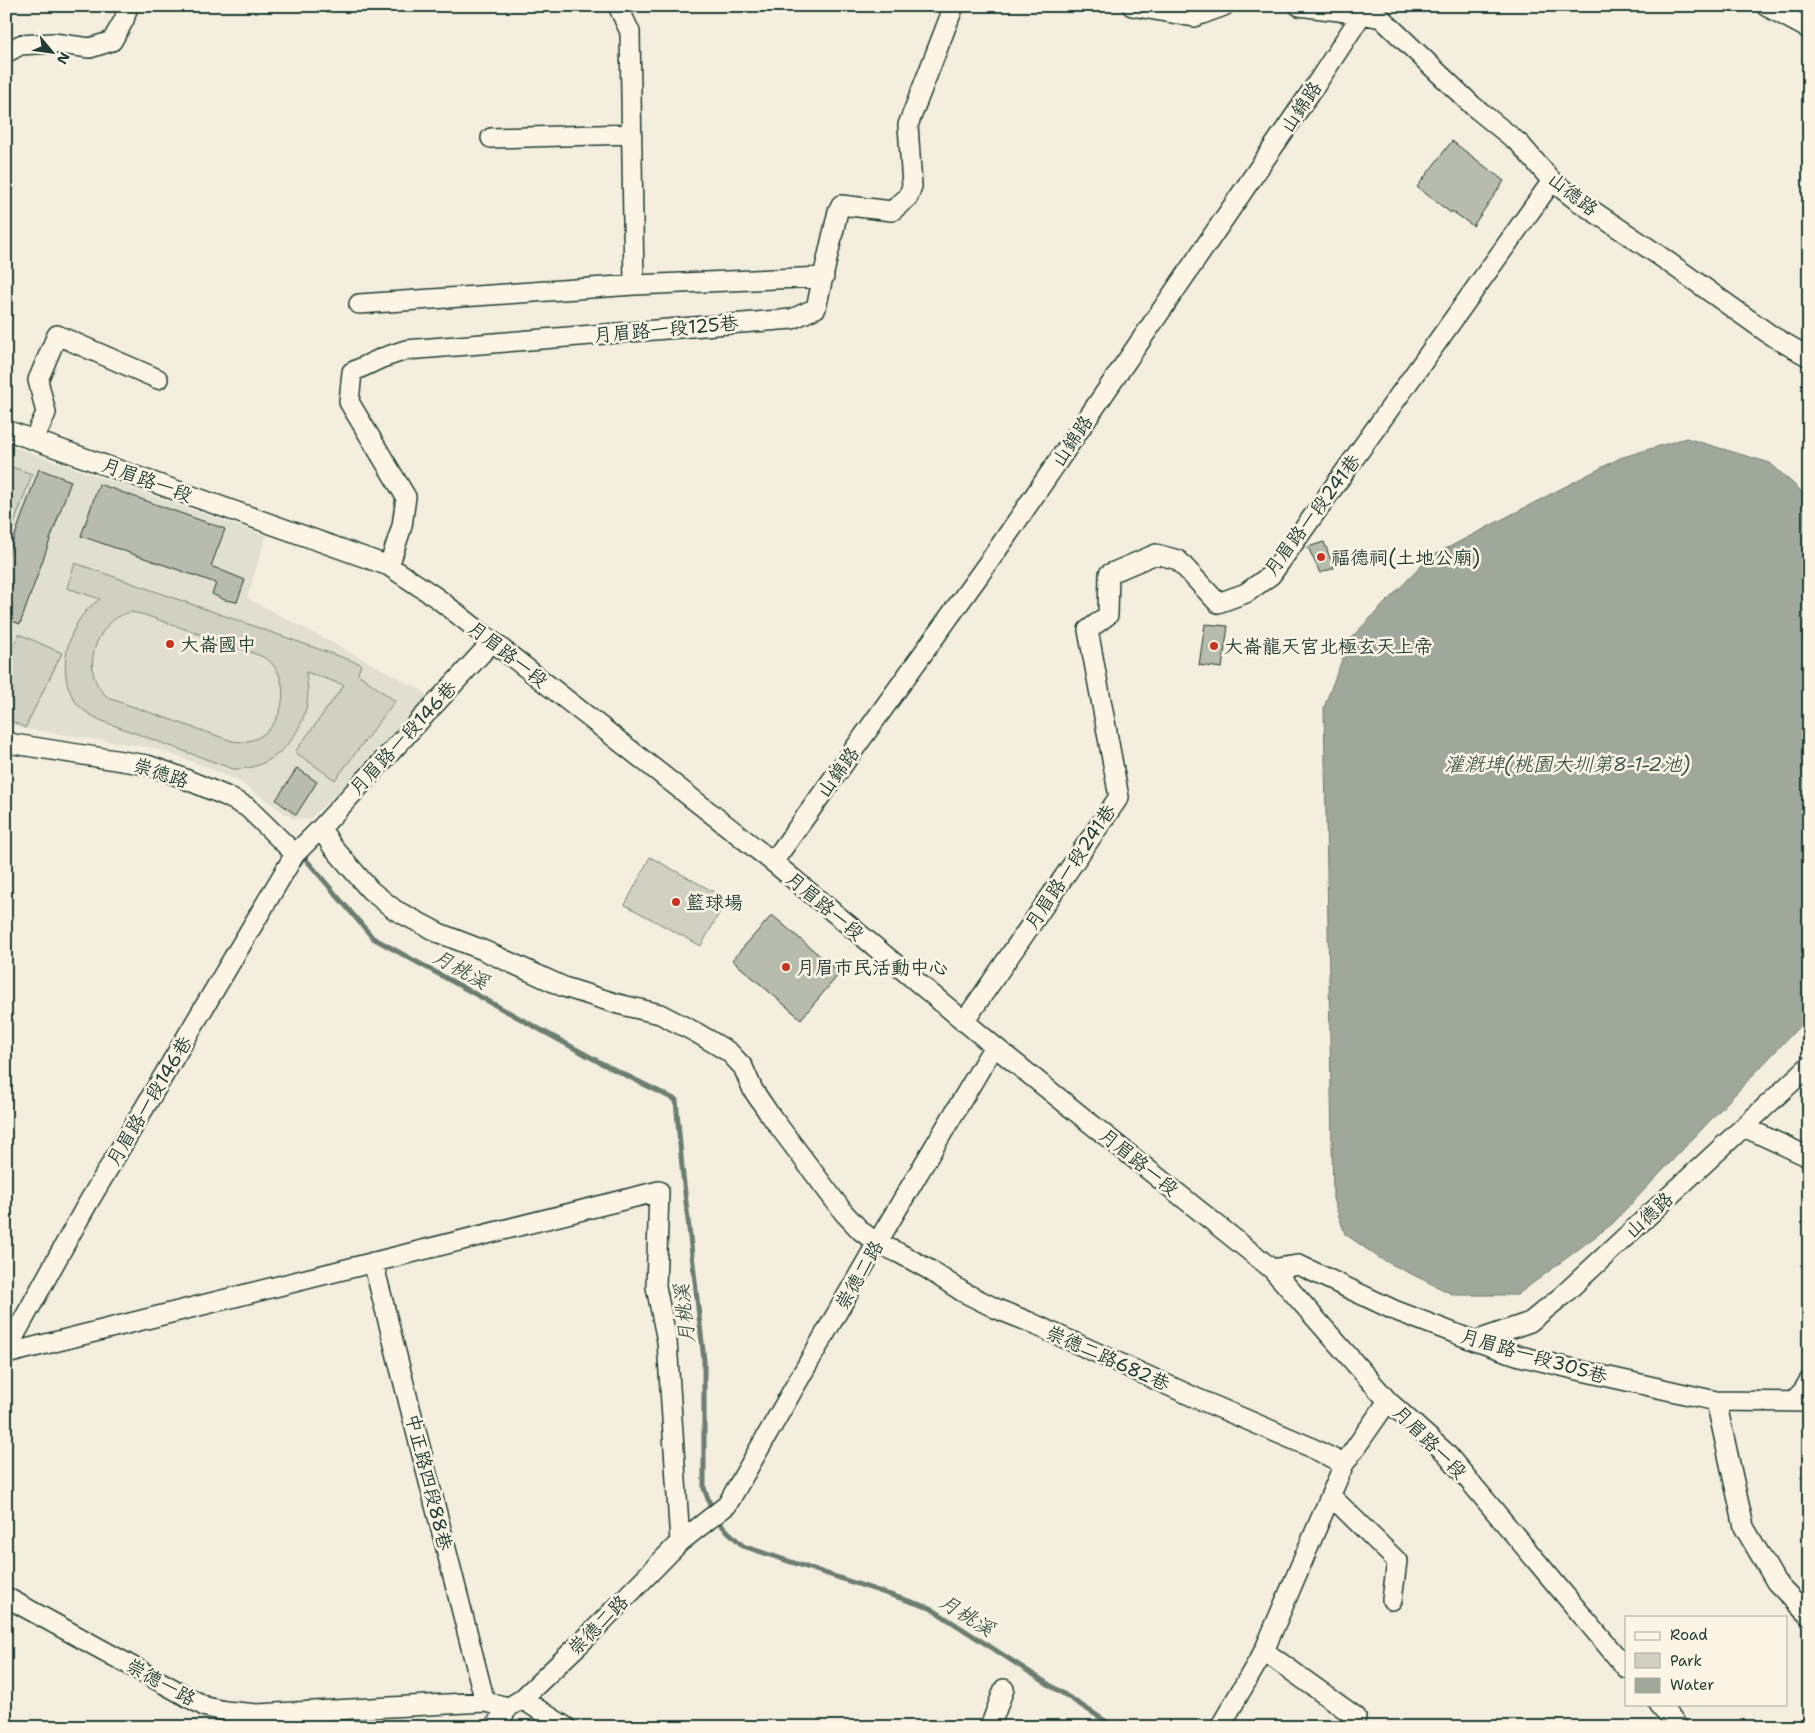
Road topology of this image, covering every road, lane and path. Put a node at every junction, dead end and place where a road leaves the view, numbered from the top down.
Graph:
1 (128, 6) edge
2 (618, 6) edge
3 (954, 6) edge
4 (1132, 6) edge
5 (1224, 6) edge
6 (1299, 6) edge
7 (1766, 6) edge
8 (1362, 10) edge
9 (1809, 29) edge
10 (6, 53) edge
11 (631, 134) junction
12 (491, 138) dead end
13 (1552, 181) junction
14 (824, 277) junction
15 (634, 285) junction
16 (359, 304) dead end
17 (1809, 357) edge
18 (158, 378) dead end
19 (6, 430) edge
20 (34, 439) junction
21 (389, 566) junction
22 (492, 642) junction
23 (6, 741) edge
24 (318, 831) junction
25 (295, 853) junction
26 (773, 862) junction
27 (964, 1022) junction
28 (994, 1046) junction
29 (1809, 1066) edge
30 (1744, 1127) junction
31 (1809, 1157) edge
32 (877, 1243) junction
33 (373, 1262) junction
34 (1272, 1269) junction
35 (1475, 1341) junction
36 (6, 1353) edge
37 (1809, 1381) edge
38 (1388, 1401) junction
39 (1716, 1401) junction
40 (1801, 1402) edge
41 (1344, 1464) junction
42 (1331, 1496) junction
43 (680, 1542) junction
44 (6, 1597) edge
45 (1392, 1600) dead end
46 (1809, 1616) edge
47 (1264, 1651) junction
48 (1625, 1667) edge
49 (1004, 1689) dead end
50 (484, 1702) junction
51 (515, 1703) junction
52 (1660, 1706) edge
53 (1356, 1717) dead end
54 (494, 1727) edge
55 (566, 1727) edge
56 (990, 1727) edge
57 (1220, 1727) edge
58 (1678, 1727) edge

1 - 10 street
2 - 11 street
3 - 14 street, 月眉路一段125巷
4 - 5 street
6 - 8 street
7 - 9 street
8 - 13 street, 山德路
8 - 26 street, 山錦路
11 - 12 street
11 - 15 street
13 - 17 street, 山德路
13 - 27 street, 月眉路一段241巷
14 - 15 street
14 - 21 street, 月眉路一段125巷
15 - 16 street
18 - 20 street
19 - 20 street, 月眉路一段
20 - 21 street, 月眉路一段
21 - 22 street, 月眉路一段
22 - 24 street, 月眉路一段146巷
22 - 26 street, 月眉路一段
23 - 25 street, 崇德路
24 - 25 street, 月眉路一段146巷
24 - 32 street, 崇德二路682巷
25 - 36 street, 月眉路一段146巷
26 - 27 street, 月眉路一段
27 - 28 street, 月眉路一段
28 - 32 street, 崇德二路
28 - 34 street, 月眉路一段
29 - 30 street, 山德路
30 - 31 street
30 - 35 street, 山德路
32 - 41 street, 崇德二路682巷
32 - 43 street, 崇德二路
33 - 36 street
33 - 43 street
33 - 50 street, 中正路四段88巷
34 - 35 street, 月眉路一段305巷
34 - 38 street, 月眉路一段
35 - 39 street, 月眉路一段305巷
37 - 40 street
38 - 41 street
38 - 48 street, 月眉路一段
39 - 40 street, 月眉路一段305巷
39 - 46 street
41 - 42 street
42 - 45 street
42 - 47 street
43 - 51 street, 崇德二路
44 - 50 street, 崇德一路
47 - 53 street
47 - 57 street
49 - 56 street
50 - 51 street, 崇德一路
51 - 54 street, 崇德二路
51 - 55 street
52 - 58 street

